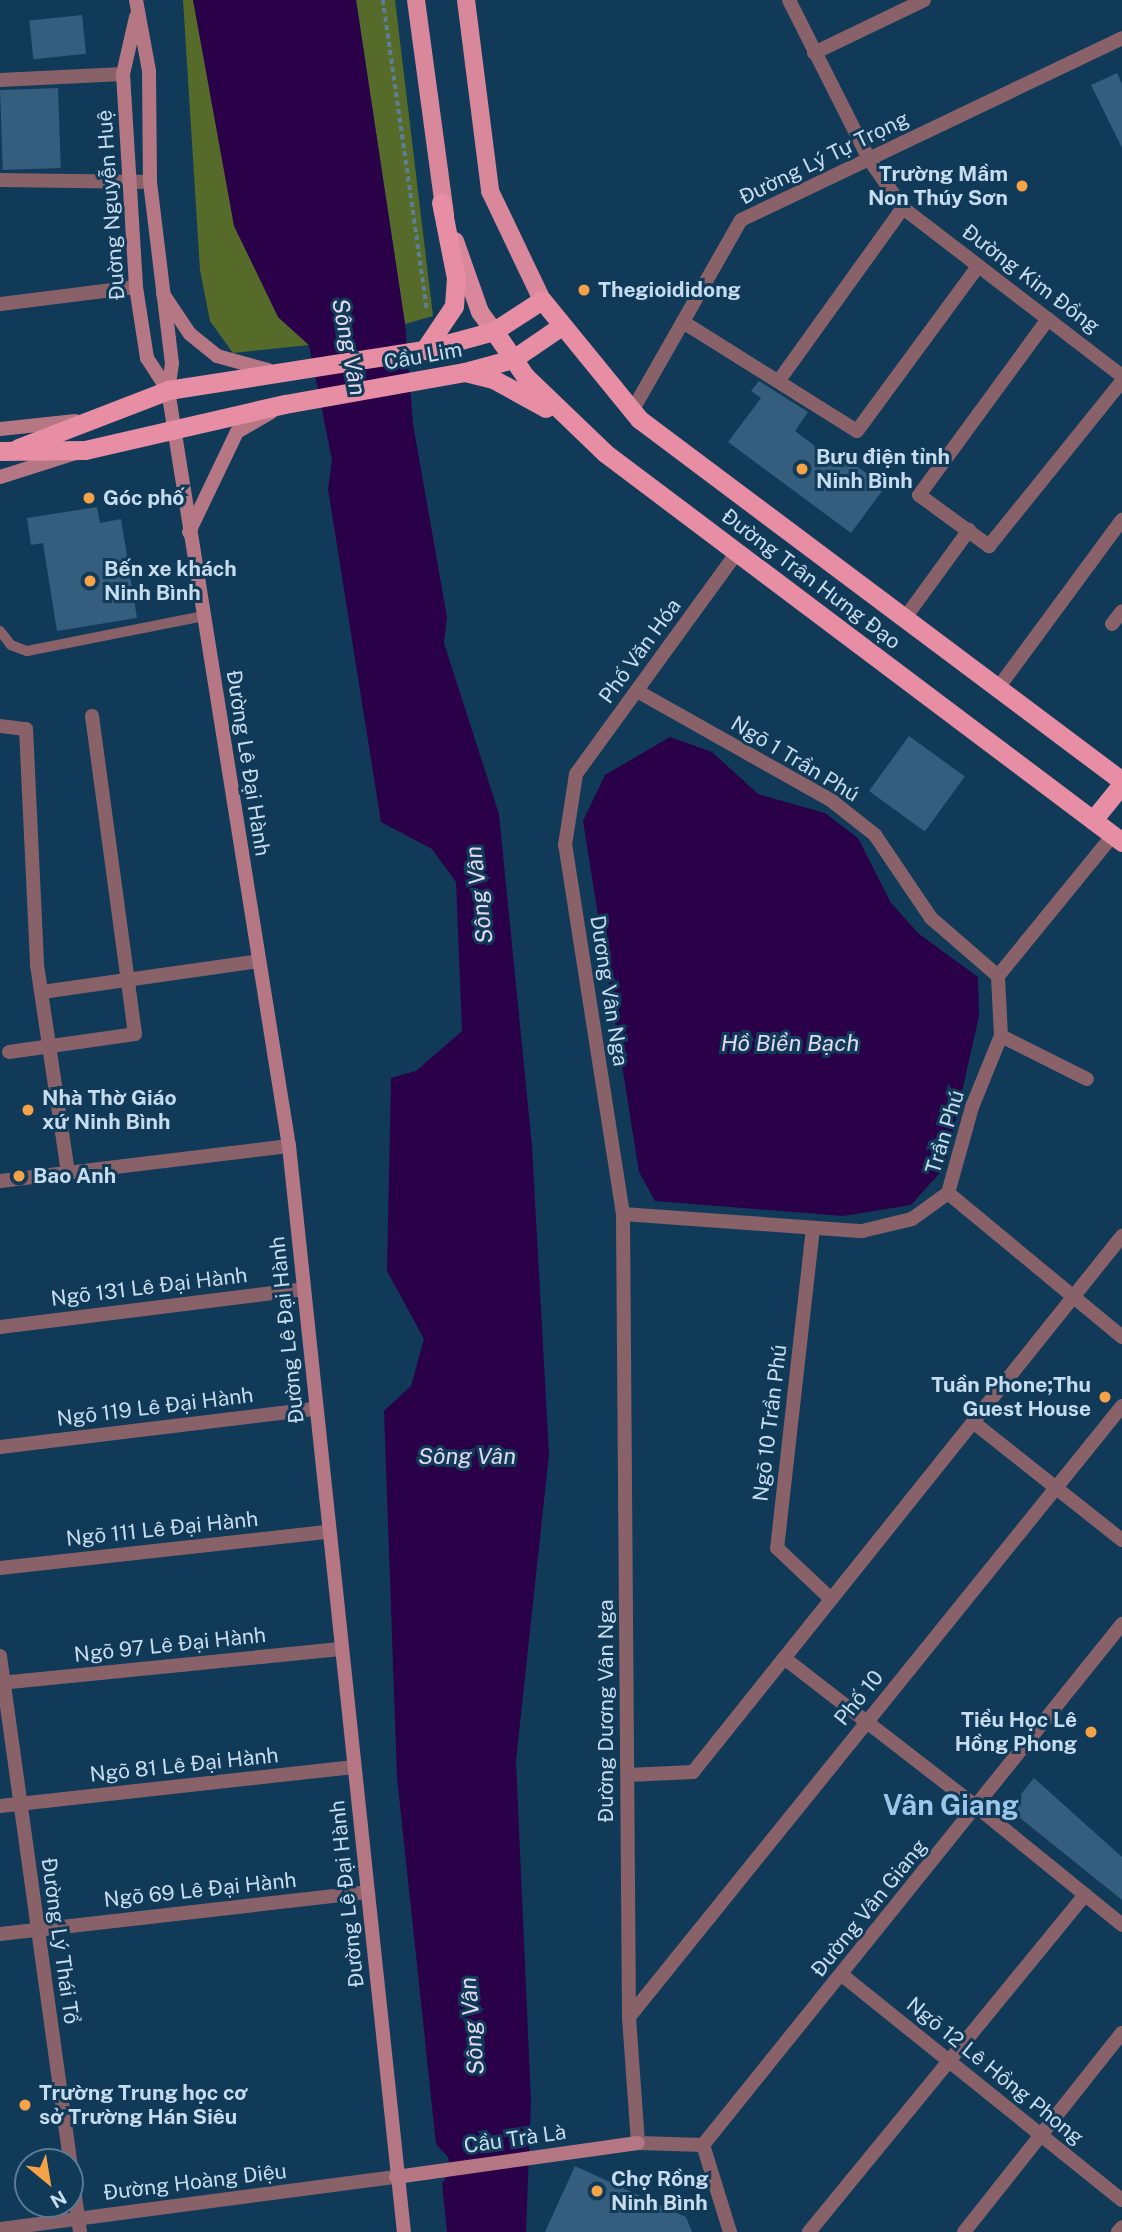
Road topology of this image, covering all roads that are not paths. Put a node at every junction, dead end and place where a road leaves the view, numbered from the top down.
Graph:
1 (416, 0) edge
2 (466, 0) edge
3 (789, 0) edge
4 (924, 0) edge
5 (136, 6) edge
6 (1122, 38) edge
7 (814, 53) junction
8 (123, 74) junction
9 (0, 80) edge
10 (869, 159) junction
11 (0, 180) edge
12 (129, 181) junction
13 (150, 182) junction
14 (441, 202) junction
15 (903, 208) junction
16 (978, 266) junction
17 (136, 287) junction
18 (159, 287) junction
19 (542, 300) junction
20 (0, 304) edge
21 (1048, 318) junction
22 (683, 322) junction
23 (561, 327) junction
24 (494, 331) junction
25 (424, 350) junction
26 (513, 359) junction
27 (280, 372) junction
28 (465, 372) junction
29 (1122, 376) edge
30 (780, 379) junction
31 (1122, 381) edge
32 (167, 390) junction
33 (285, 404) junction
34 (632, 411) junction
35 (81, 421) junction
36 (173, 428) junction
37 (0, 429) edge
38 (9, 450) edge
39 (85, 450) junction
40 (605, 453) junction
41 (0, 477) edge
42 (1122, 520) edge
43 (969, 530) junction
44 (188, 535) junction
45 (737, 552) junction
46 (1122, 611) edge
47 (203, 616) junction
48 (905, 618) junction
49 (1112, 624) dead end
50 (0, 631) edge
51 (998, 688) junction
52 (637, 691) junction
53 (92, 716) dead end
54 (0, 726) edge
55 (576, 775) joint
56 (1122, 783) edge
57 (1093, 820) junction
58 (1118, 838) edge
59 (259, 961) junction
60 (998, 976) junction
61 (128, 980) junction
62 (42, 992) junction
63 (1001, 1036) junction
64 (51, 1044) junction
65 (9, 1052) dead end
66 (1087, 1079) dead end
67 (289, 1146) junction
68 (68, 1173) junction
69 (0, 1181) edge
70 (948, 1193) junction
71 (623, 1214) junction
72 (813, 1228) junction
73 (1122, 1236) edge
74 (303, 1289) junction
75 (1074, 1296) junction
76 (0, 1327) edge
77 (1122, 1337) edge
78 (1122, 1406) edge
79 (316, 1409) junction
80 (973, 1422) junction
81 (0, 1447) edge
82 (1057, 1486) junction
83 (328, 1532) junction
84 (1122, 1540) edge
85 (0, 1568) edge
86 (831, 1599) junction
87 (1122, 1624) edge
88 (340, 1649) junction
89 (0, 1656) edge
90 (784, 1658) junction
91 (2, 1683) edge
92 (867, 1722) junction
93 (354, 1767) junction
94 (628, 1775) junction
95 (19, 1804) junction
96 (0, 1806) edge
97 (978, 1807) junction
98 (368, 1892) junction
99 (1084, 1895) junction
100 (1122, 1925) edge
101 (38, 1930) junction
102 (0, 1934) edge
103 (842, 1975) junction
104 (629, 2017) junction
105 (1122, 2033) edge
106 (949, 2061) junction
107 (1041, 2134) junction
108 (638, 2143) junction
109 (703, 2145) junction
110 (396, 2177) junction
111 (1122, 2200) edge
112 (79, 2225) edge
113 (1122, 2227) edge
114 (0, 2229) edge
115 (404, 2232) edge
116 (730, 2232) edge
117 (809, 2232) edge
118 (964, 2232) edge
119 (1118, 2232) edge

1 - 14 main road
2 - 19 main road
3 - 7 street, Đường Kim Đồng
4 - 7 street
5 - 8 main road, Đuờng Nguyễn Huệ
5 - 13 main road, Đuờng Nguyễn Huệ
6 - 10 street, Đường Lý Tự Trọng
7 - 10 street, Đường Kim Đồng
8 - 9 street
8 - 12 main road, Đuờng Nguyễn Huệ
10 - 15 street, Đường Kim Đồng
10 - 22 street, Đường Lý Tự Trọng
11 - 12 street
12 - 13 street
12 - 17 main road, Đuờng Nguyễn Huệ
13 - 18 main road, Đuờng Nguyễn Huệ
14 - 24 main road
14 - 25 highway
15 - 16 street, Đường Kim Đồng
15 - 30 street
16 - 21 street, Đường Kim Đồng
16 - 30 street
17 - 20 street
17 - 32 main road, Đuờng Nguyễn Huệ
18 - 27 main road
18 - 32 main road, Đuờng Nguyễn Huệ
19 - 23 highway, Đường Trân Hưng Đạo
19 - 24 highway, Cầu Lim
21 - 29 street, Đường Kim Đồng
21 - 43 street
22 - 30 street
22 - 34 street, Đường Lý Tự Trọng
23 - 26 highway, Cầu Lim
23 - 34 highway, Đường Trân Hưng Đạo
24 - 25 highway, Cầu Lim
24 - 26 highway, Đường Trân Hưng Đạo
25 - 27 highway, Cầu Lim
26 - 28 highway, Cầu Lim
26 - 40 highway, Đường Trân Hưng Đạo
27 - 32 highway, Cầu Lim
28 - 33 highway, Cầu Lim
28 - 40 highway
31 - 43 street
32 - 35 highway, Cầu Lim
32 - 36 main road, Đuờng Nguyễn Huệ
33 - 36 highway, Cầu Lim
33 - 44 main road
34 - 48 highway, Đường Trân Hưng Đạo
35 - 37 main road
35 - 38 highway, Cầu Lim
36 - 39 highway, Cầu Lim
36 - 44 main road, Đường Lê Đại Hành
38 - 39 highway, Cầu Lim
39 - 41 main road
40 - 45 highway, Đường Trân Hưng Đạo
42 - 51 street
43 - 48 street
44 - 47 main road, Đường Lê Đại Hành
45 - 52 street, Phố Văn Hóa
45 - 57 highway, Đường Trân Hưng Đạo
46 - 49 street
47 - 50 lane
47 - 59 main road, Đường Lê Đại Hành
48 - 51 highway, Đường Trân Hưng Đạo
51 - 56 highway, Đường Trân Hưng Đạo
52 - 55 street, Phố Văn Hóa
52 - 60 street, Ngõ 1 Trần Phú
53 - 61 street
54 - 62 street
55 - 71 street, Dương Vân Nga
56 - 57 highway
57 - 58 highway, Đường Trân Hưng Đạo
58 - 60 street
59 - 61 street
59 - 67 main road, Đường Lê Đại Hành
60 - 63 street, Trần Phú
61 - 62 street
61 - 64 street
62 - 64 street
63 - 66 street
63 - 70 street, Trần Phú
64 - 65 street
64 - 68 street
67 - 68 street
67 - 74 main road, Đường Lê Đại Hành
68 - 69 street
70 - 72 street, Trần Phú
70 - 75 street
71 - 72 street, Trần Phú
71 - 94 street, Đường Dương Vân Nga
72 - 86 street, Ngõ 10 Trần Phú
73 - 75 street
74 - 76 street, Ngõ 131 Lê Đại Hành
74 - 79 main road, Đường Lê Đại Hành
75 - 77 street
75 - 80 street
78 - 82 street, Phố 10
79 - 81 street, Ngõ 119 Lê Đại Hành
79 - 83 main road, Đường Lê Đại Hành
80 - 82 street
80 - 86 street
82 - 84 street
82 - 92 street, Phố 10
83 - 85 street, Ngõ 111 Lê Đại Hành
83 - 88 main road, Đường Lê Đại Hành
86 - 90 street
87 - 97 street, Đường Vân Giang
88 - 91 street, Ngõ 97 Lê Đại Hành
88 - 93 main road, Đường Lê Đại Hành
89 - 91 street, Đường Lý Thái Tổ
90 - 92 street
90 - 94 street
91 - 95 street, Đường Lý Thái Tổ
92 - 97 street
92 - 104 street, Phố 10
93 - 95 street, Ngõ 81 Lê Đại Hành
93 - 98 main road, Đường Lê Đại Hành
94 - 104 street, Đường Dương Vân Nga
95 - 96 street, Ngõ 81 Lê Đại Hành
95 - 101 street, Đường Lý Thái Tổ
97 - 99 street
97 - 103 street, Đường Vân Giang
98 - 101 street, Ngõ 69 Lê Đại Hành
98 - 110 main road, Đường Lê Đại Hành
99 - 100 street
99 - 106 street
101 - 102 street, Ngõ 69 Lê Đại Hành
101 - 112 street, Đường Lý Thái Tổ
103 - 106 street, Ngõ 12 Lê Hồng Phong
103 - 109 street, Đường Vân Giang
104 - 108 street, Đường Dương Vân Nga
105 - 107 street
106 - 107 street, Ngõ 12 Lê Hồng Phong
106 - 117 street
107 - 111 street, Ngõ 12 Lê Hồng Phong
107 - 118 street
108 - 109 street
108 - 110 main road, Cầu Trà Là
109 - 116 street
110 - 112 street, Đường Hoàng Diệu
110 - 115 main road, Đường Lê Đại Hành
112 - 114 street, Đường Hoàng Diệu
113 - 119 street

